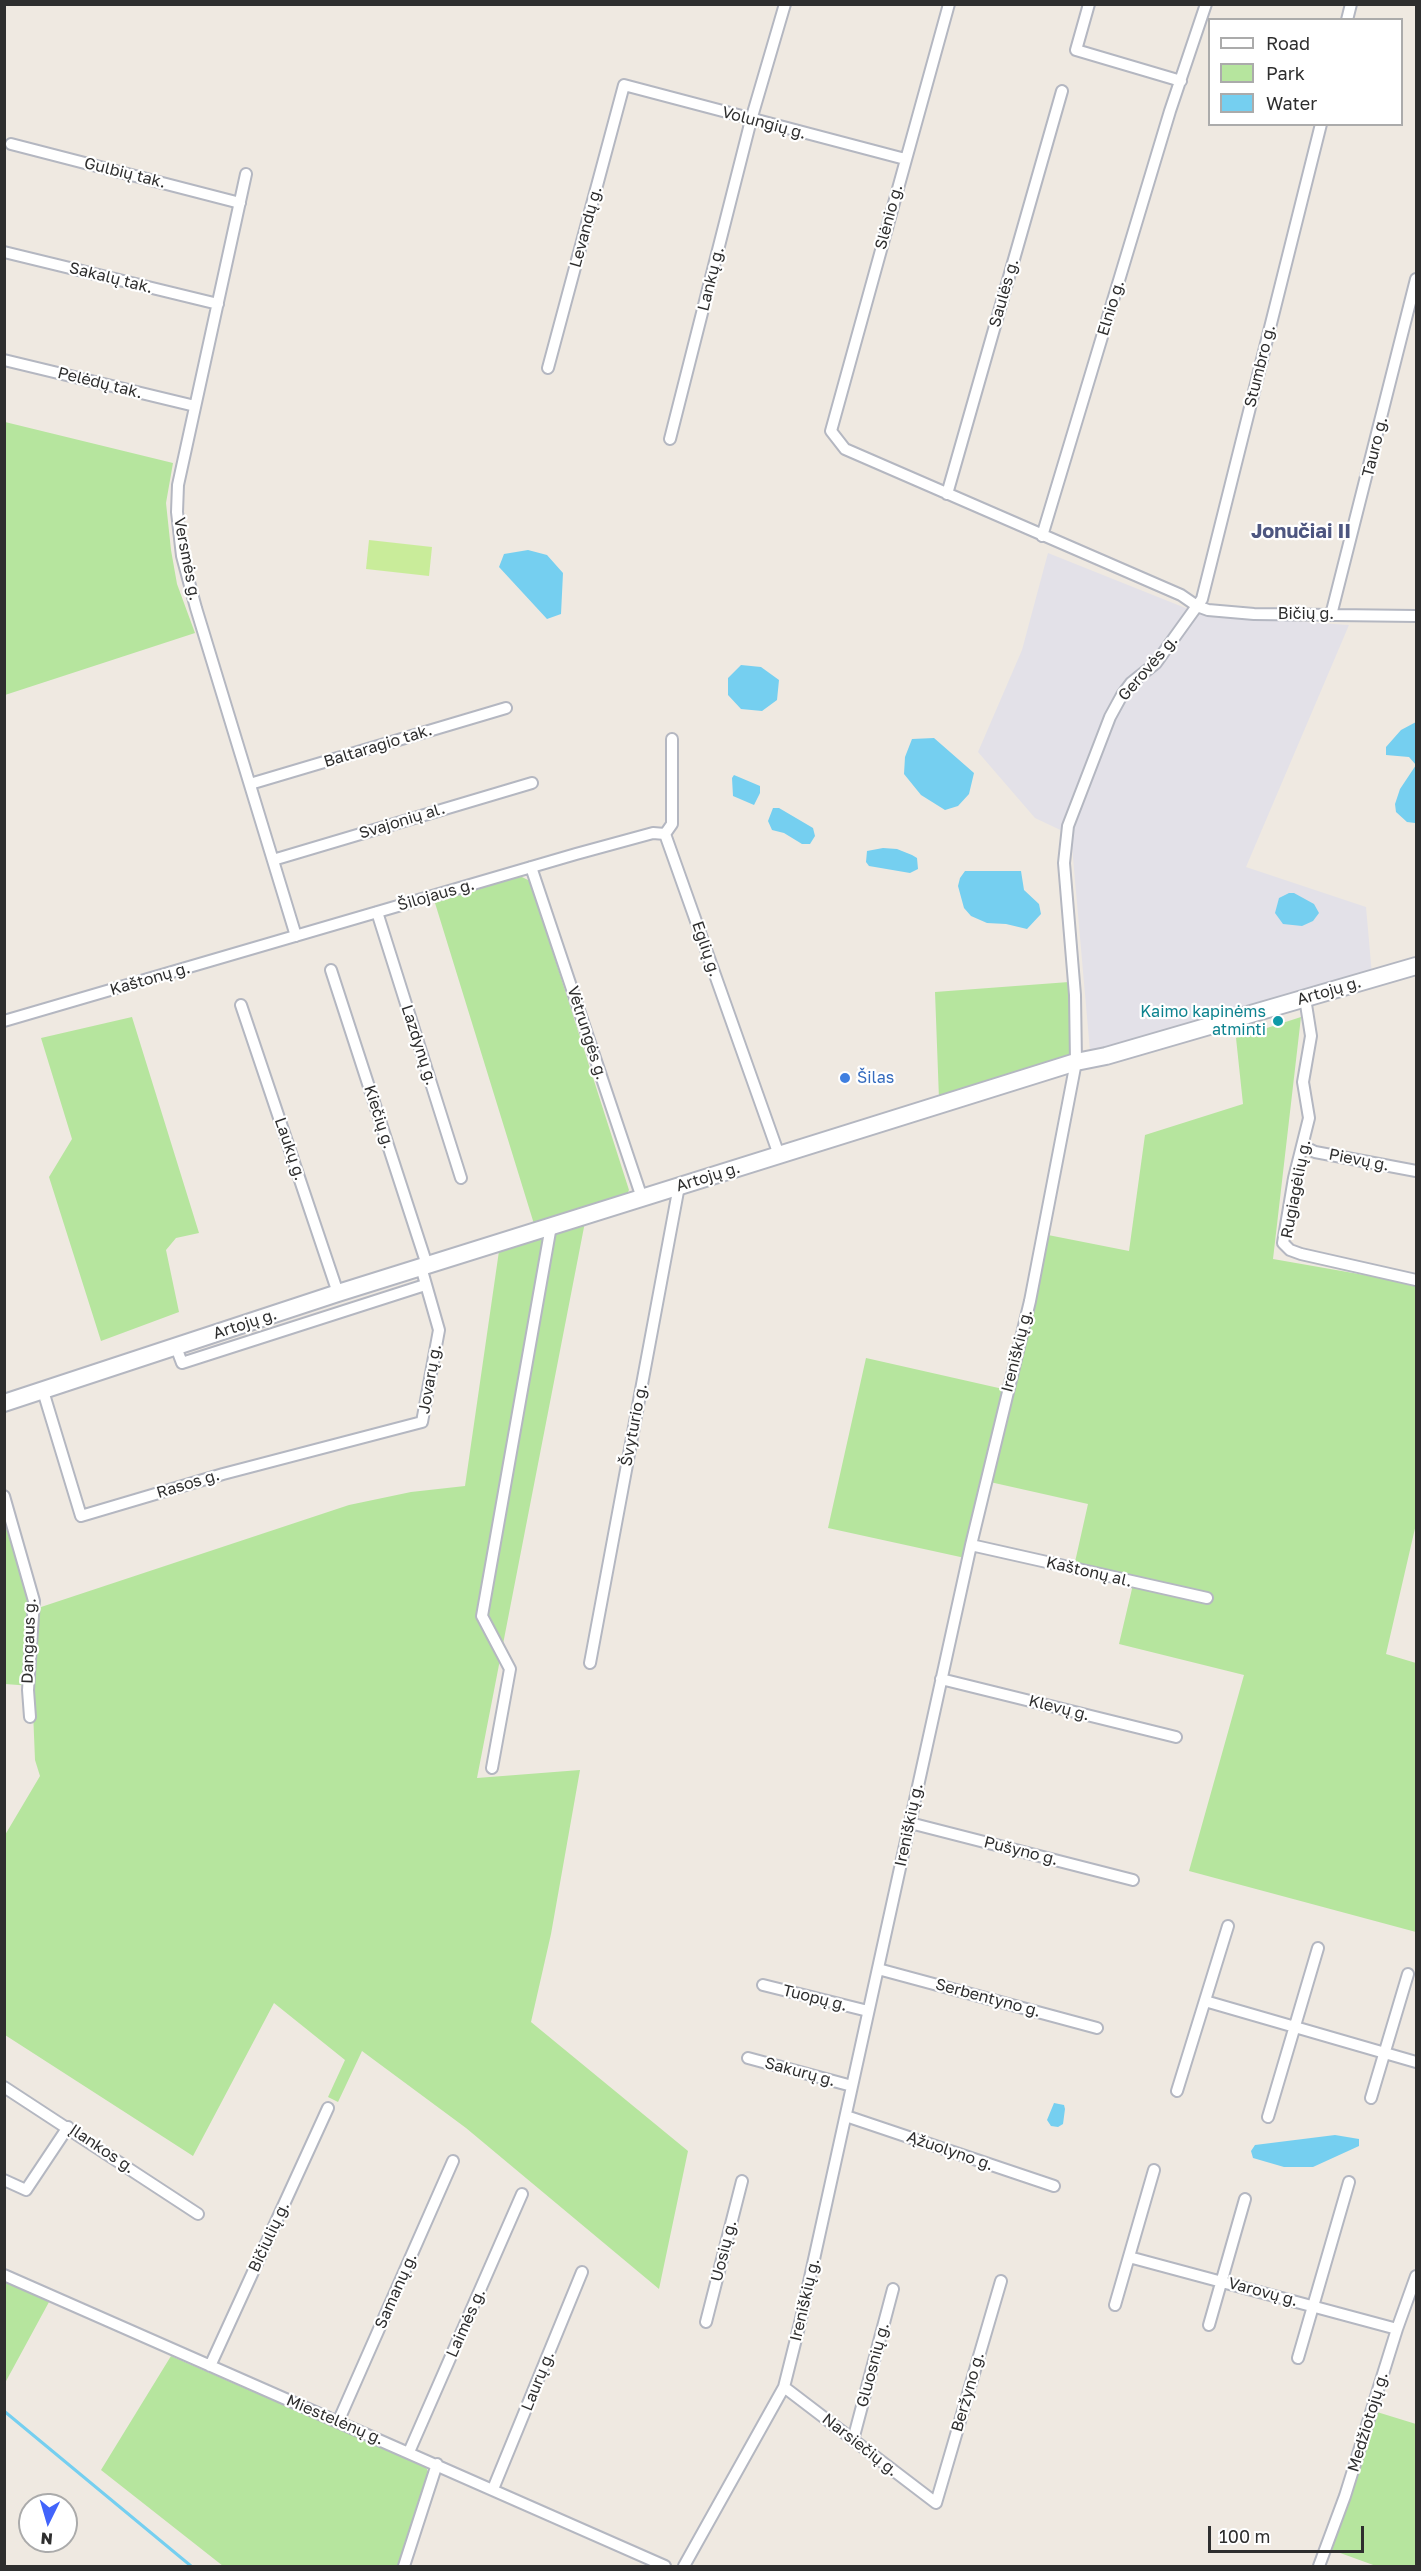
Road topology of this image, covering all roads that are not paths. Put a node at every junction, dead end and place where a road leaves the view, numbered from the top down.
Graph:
1 (785, 4) edge
2 (949, 4) edge
3 (1089, 4) edge
4 (1206, 4) edge
5 (1181, 81) junction
6 (624, 85) joint
7 (1062, 91) dead end
8 (751, 120) junction
9 (1320, 126) edge
10 (11, 144) dead end
11 (906, 159) junction
12 (246, 174) dead end
13 (240, 203) junction
14 (4, 252) edge
15 (1416, 279) edge
16 (218, 304) junction
17 (4, 360) edge
18 (548, 368) dead end
19 (195, 406) junction
20 (670, 439) dead end
21 (947, 494) junction
22 (1042, 536) junction
23 (1197, 606) junction
24 (1331, 615) junction
25 (1416, 616) edge
26 (506, 708) dead end
27 (672, 739) dead end
28 (532, 783) dead end
29 (250, 784) junction
30 (665, 834) junction
31 (273, 860) junction
32 (531, 867) junction
33 (377, 912) junction
34 (296, 936) junction
35 (1416, 966) edge
36 (331, 970) dead end
37 (1305, 998) junction
38 (241, 1005) dead end
39 (4, 1021) edge
40 (1076, 1062) junction
41 (1303, 1146) junction
42 (779, 1155) junction
43 (1416, 1171) edge
44 (461, 1178) dead end
45 (679, 1186) junction
46 (642, 1198) junction
47 (550, 1226) junction
48 (424, 1266) junction
49 (1416, 1280) edge
50 (425, 1285) junction
51 (338, 1293) junction
52 (176, 1347) junction
53 (43, 1390) junction
54 (4, 1403) edge
55 (422, 1422) joint
56 (4, 1496) edge
57 (970, 1545) junction
58 (1207, 1598) dead end
59 (590, 1663) dead end
60 (941, 1679) junction
61 (30, 1717) dead end
62 (1176, 1737) dead end
63 (492, 1768) dead end
64 (910, 1823) junction
65 (1133, 1880) dead end
66 (1228, 1926) dead end
67 (1318, 1948) dead end
68 (878, 1969) junction
69 (1408, 1974) dead end
70 (762, 1985) dead end
71 (1204, 2001) junction
72 (868, 2011) junction
73 (1295, 2027) junction
74 (1097, 2028) dead end
75 (1385, 2053) junction
76 (748, 2058) dead end
77 (1416, 2062) edge
78 (852, 2086) junction
79 (4, 2087) edge
80 (1177, 2091) dead end
81 (1371, 2098) dead end
82 (328, 2108) dead end
83 (846, 2116) junction
84 (1268, 2117) dead end
85 (68, 2127) junction
86 (453, 2160) dead end
87 (1154, 2170) dead end
88 (4, 2180) edge
89 (742, 2181) dead end
90 (1349, 2182) dead end
91 (1054, 2186) dead end
92 (522, 2194) dead end
93 (1245, 2199) dead end
94 (198, 2214) dead end
95 (1129, 2257) junction
96 (582, 2272) dead end
97 (4, 2275) edge
98 (1416, 2276) edge
99 (1222, 2280) junction
100 (1001, 2281) dead end
101 (893, 2289) dead end
102 (1115, 2305) dead end
103 (1412, 2305) edge
104 (1313, 2306) junction
105 (706, 2322) dead end
106 (1209, 2325) dead end
107 (1397, 2329) junction
108 (1298, 2358) dead end
109 (210, 2366) junction
110 (784, 2387) junction
111 (338, 2422) junction
112 (854, 2440) junction
113 (409, 2452) junction
114 (437, 2464) junction
115 (493, 2489) junction
116 (936, 2504) joint
117 (404, 2566) edge
118 (665, 2566) edge
119 (684, 2566) edge
120 (1319, 2566) edge

1 - 8 street, Lankų g.
2 - 11 street, Slėnio g.
3 - 5 street
4 - 5 street, Elnio g.
5 - 22 street, Elnio g.
6 - 8 street, Volungių g.
6 - 18 street, Levandų g.
7 - 21 street, Saulės g.
8 - 11 street, Volungių g.
8 - 20 street, Lankų g.
9 - 23 street, Stumbro g.
10 - 13 street, Gulbių tak.
11 - 21 street, Slėnio g.
12 - 13 street, Versmės g.
13 - 16 street, Versmės g.
14 - 16 street, Sakalų tak.
15 - 24 street, Tauro g.
16 - 19 street, Versmės g.
17 - 19 street, Pelėdų tak.
19 - 29 street, Versmės g.
21 - 22 street
22 - 23 street
23 - 24 street, Bičių g.
23 - 40 street, Gerovės g.
24 - 25 street, Bičių g.
26 - 29 street, Baltaragio tak.
27 - 30 street
28 - 31 street, Svajonių al.
29 - 31 street, Versmės g.
30 - 32 street, Šilojaus g.
30 - 42 street, Eglių g.
31 - 34 street, Versmės g.
32 - 33 street, Šilojaus g.
32 - 46 street, Vėtrungės g.
33 - 34 street, Šilojaus g.
33 - 44 street, Lazdynų g.
34 - 39 street, Kaštonų g.
35 - 37 main road, Artojų g.
36 - 48 street, Kiečių g.
37 - 40 main road, Artojų g.
37 - 41 street, Rugiagėlių g.
38 - 51 street, Laukų g.
40 - 42 main road, Artojų g.
40 - 57 street, Ireniškių g.
41 - 43 street, Pievų g.
41 - 49 street, Rugiagėlių g.
42 - 45 main road, Artojų g.
45 - 46 main road, Artojų g.
45 - 59 street, Švyturio g.
46 - 47 main road, Artojų g.
47 - 48 main road, Artojų g.
47 - 63 street
48 - 50 street, Jovarų g.
48 - 51 main road, Artojų g.
50 - 52 street
50 - 55 street, Jovarų g.
51 - 52 main road, Artojų g.
52 - 53 main road, Artojų g.
53 - 54 main road, Artojų g.
53 - 55 street, Rasos g.
56 - 61 street, Dangaus g.
57 - 58 street, Kaštonų al.
57 - 60 street, Ireniškių g.
60 - 62 street, Klevų g.
60 - 64 street, Ireniškių g.
64 - 65 street, Pušyno g.
64 - 68 street, Ireniškių g.
66 - 71 street
67 - 73 street
68 - 72 street, Ireniškių g.
68 - 74 street, Serbentyno g.
69 - 75 street
70 - 72 street, Tuopų g.
71 - 73 street
71 - 80 street
72 - 78 street, Ireniškių g.
73 - 75 street
73 - 84 street
75 - 77 street
75 - 81 street
76 - 78 street, Sakurų g.
78 - 83 street, Ireniškių g.
79 - 85 street, Įlankos g.
82 - 109 street, Bičiulių g.
83 - 91 street, Ąžuolyno g.
83 - 110 street, Ireniškių g.
85 - 88 street
85 - 94 street, Įlankos g.
86 - 111 street, Samanų g.
87 - 95 street
89 - 105 street, Uosių g.
90 - 104 street
92 - 113 street, Laimės g.
93 - 99 street
95 - 99 street, Varovų g.
95 - 102 street
96 - 115 street, Laurų g.
97 - 109 street, Miestelėnų g.
98 - 103 street, Medžiotojų g.
99 - 104 street, Varovų g.
99 - 106 street
100 - 116 street, Beržyno g.
101 - 112 street, Gluosnių g.
103 - 107 street, Medžiotojų g.
104 - 107 street, Varovų g.
104 - 108 street
107 - 120 street, Medžiotojų g.
109 - 111 street, Miestelėnų g.
110 - 112 street, Narsiečių g.
110 - 119 street, Ireniškių g.
111 - 113 street, Miestelėnų g.
112 - 116 street, Narsiečių g.
113 - 114 street, Miestelėnų g.
114 - 115 street, Miestelėnų g.
114 - 117 street
115 - 118 street, Miestelėnų g.

